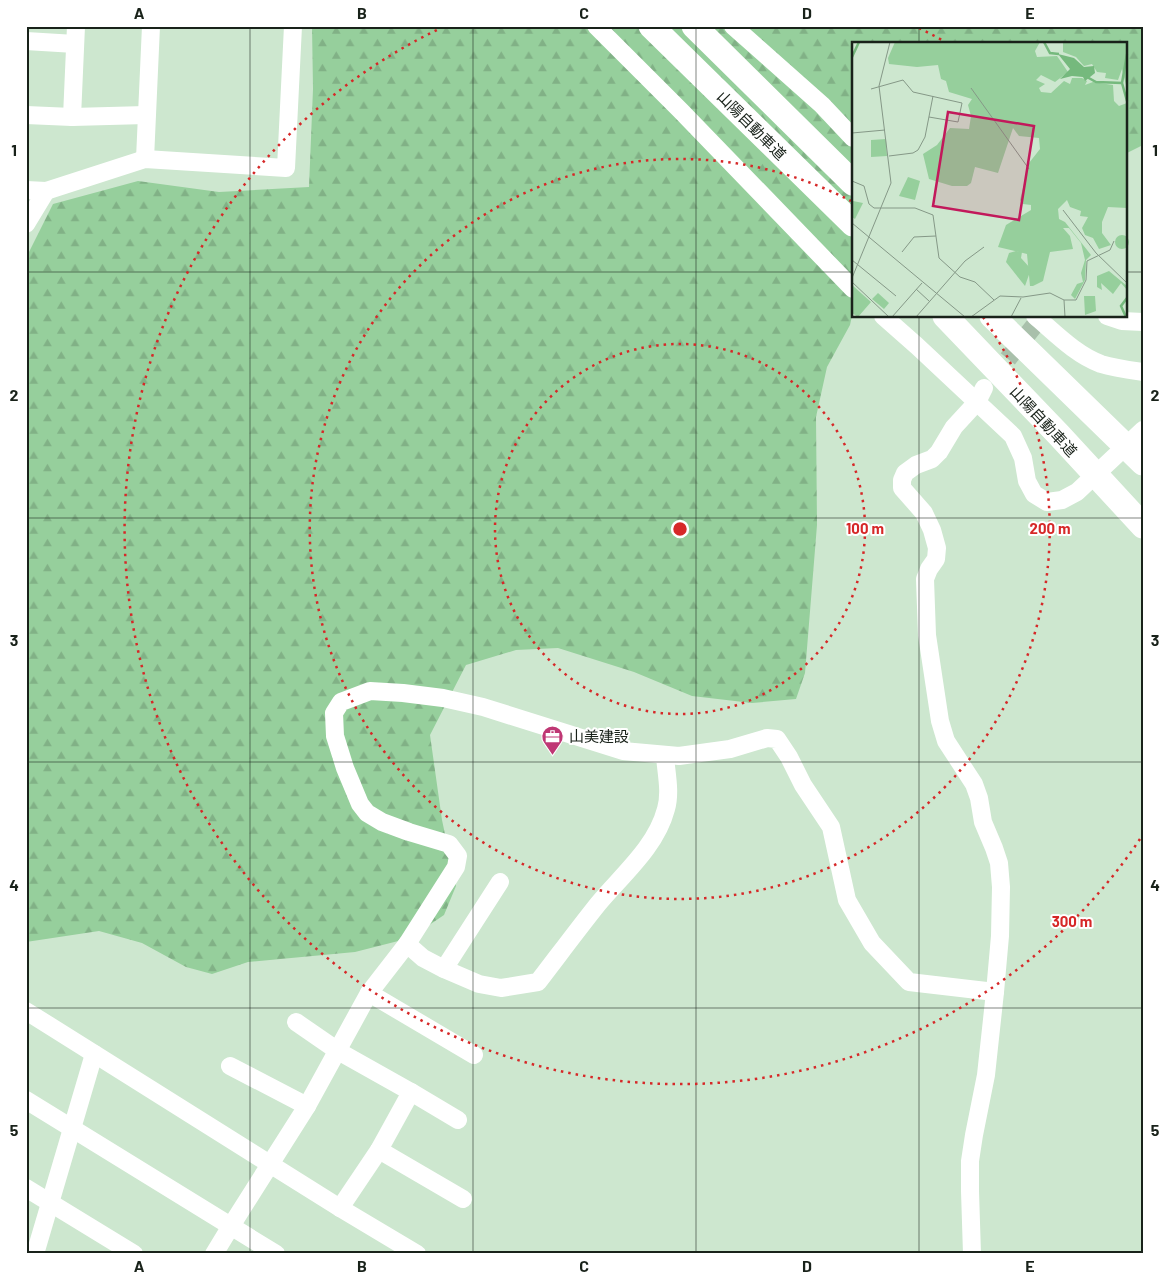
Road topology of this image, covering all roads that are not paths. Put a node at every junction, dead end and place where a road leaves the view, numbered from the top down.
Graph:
1 (150, 26) edge
2 (293, 26) edge
3 (596, 26) edge
4 (651, 26) edge
5 (694, 26) edge
6 (733, 26) edge
7 (76, 35) edge
8 (26, 41) edge
9 (26, 115) edge
10 (146, 115) junction
11 (72, 116) junction
12 (852, 137) edge
13 (145, 159) junction
14 (852, 182) edge
15 (26, 190) edge
16 (46, 191) junction
17 (852, 223) edge
18 (26, 224) edge
19 (852, 288) edge
20 (885, 318) edge
21 (947, 318) edge
22 (994, 318) edge
23 (1037, 318) edge
24 (1113, 318) edge
25 (1143, 322) edge
26 (1143, 372) edge
27 (980, 395) junction
28 (1143, 430) edge
29 (1143, 463) edge
30 (1143, 526) edge
31 (665, 756) junction
32 (500, 882) dead end
33 (407, 944) junction
34 (444, 969) junction
35 (995, 992) junction
36 (370, 993) junction
37 (26, 1011) edge
38 (296, 1022) dead end
39 (338, 1051) junction
40 (94, 1054) junction
41 (474, 1055) dead end
42 (230, 1066) dead end
43 (411, 1092) junction
44 (26, 1100) edge
45 (307, 1106) junction
46 (458, 1120) dead end
47 (72, 1129) junction
48 (379, 1150) junction
49 (270, 1164) junction
50 (26, 1188) edge
51 (463, 1199) dead end
52 (50, 1202) junction
53 (340, 1208) junction
54 (231, 1226) junction
55 (412, 1253) edge
56 (35, 1254) edge
57 (134, 1254) edge
58 (214, 1254) edge
59 (276, 1254) edge
60 (972, 1254) edge

1 - 10 street
2 - 13 street
3 - 19 street
4 - 17 highway, 山陽自動車道
5 - 14 highway, 山陽自動車道
6 - 12 street
7 - 8 street
7 - 11 street
9 - 11 street
10 - 11 street
10 - 13 street
13 - 16 street
15 - 16 street
16 - 18 street
20 - 27 street
21 - 30 highway, 山陽自動車道
22 - 29 highway
23 - 26 street
24 - 25 street
27 - 28 street
27 - 35 street
31 - 33 street
31 - 34 street
31 - 35 street
32 - 34 street
33 - 34 street
33 - 36 street
35 - 60 street
36 - 39 street
36 - 41 street
37 - 40 street
38 - 39 street
39 - 43 street
39 - 45 street
40 - 47 street
40 - 49 street
42 - 45 street
43 - 46 street
43 - 48 street
44 - 47 street
45 - 49 street
47 - 52 street
47 - 54 street
48 - 51 street
48 - 53 street
49 - 53 street
49 - 54 street
50 - 52 street
52 - 56 street
52 - 57 street
53 - 55 street
54 - 58 street
54 - 59 street

